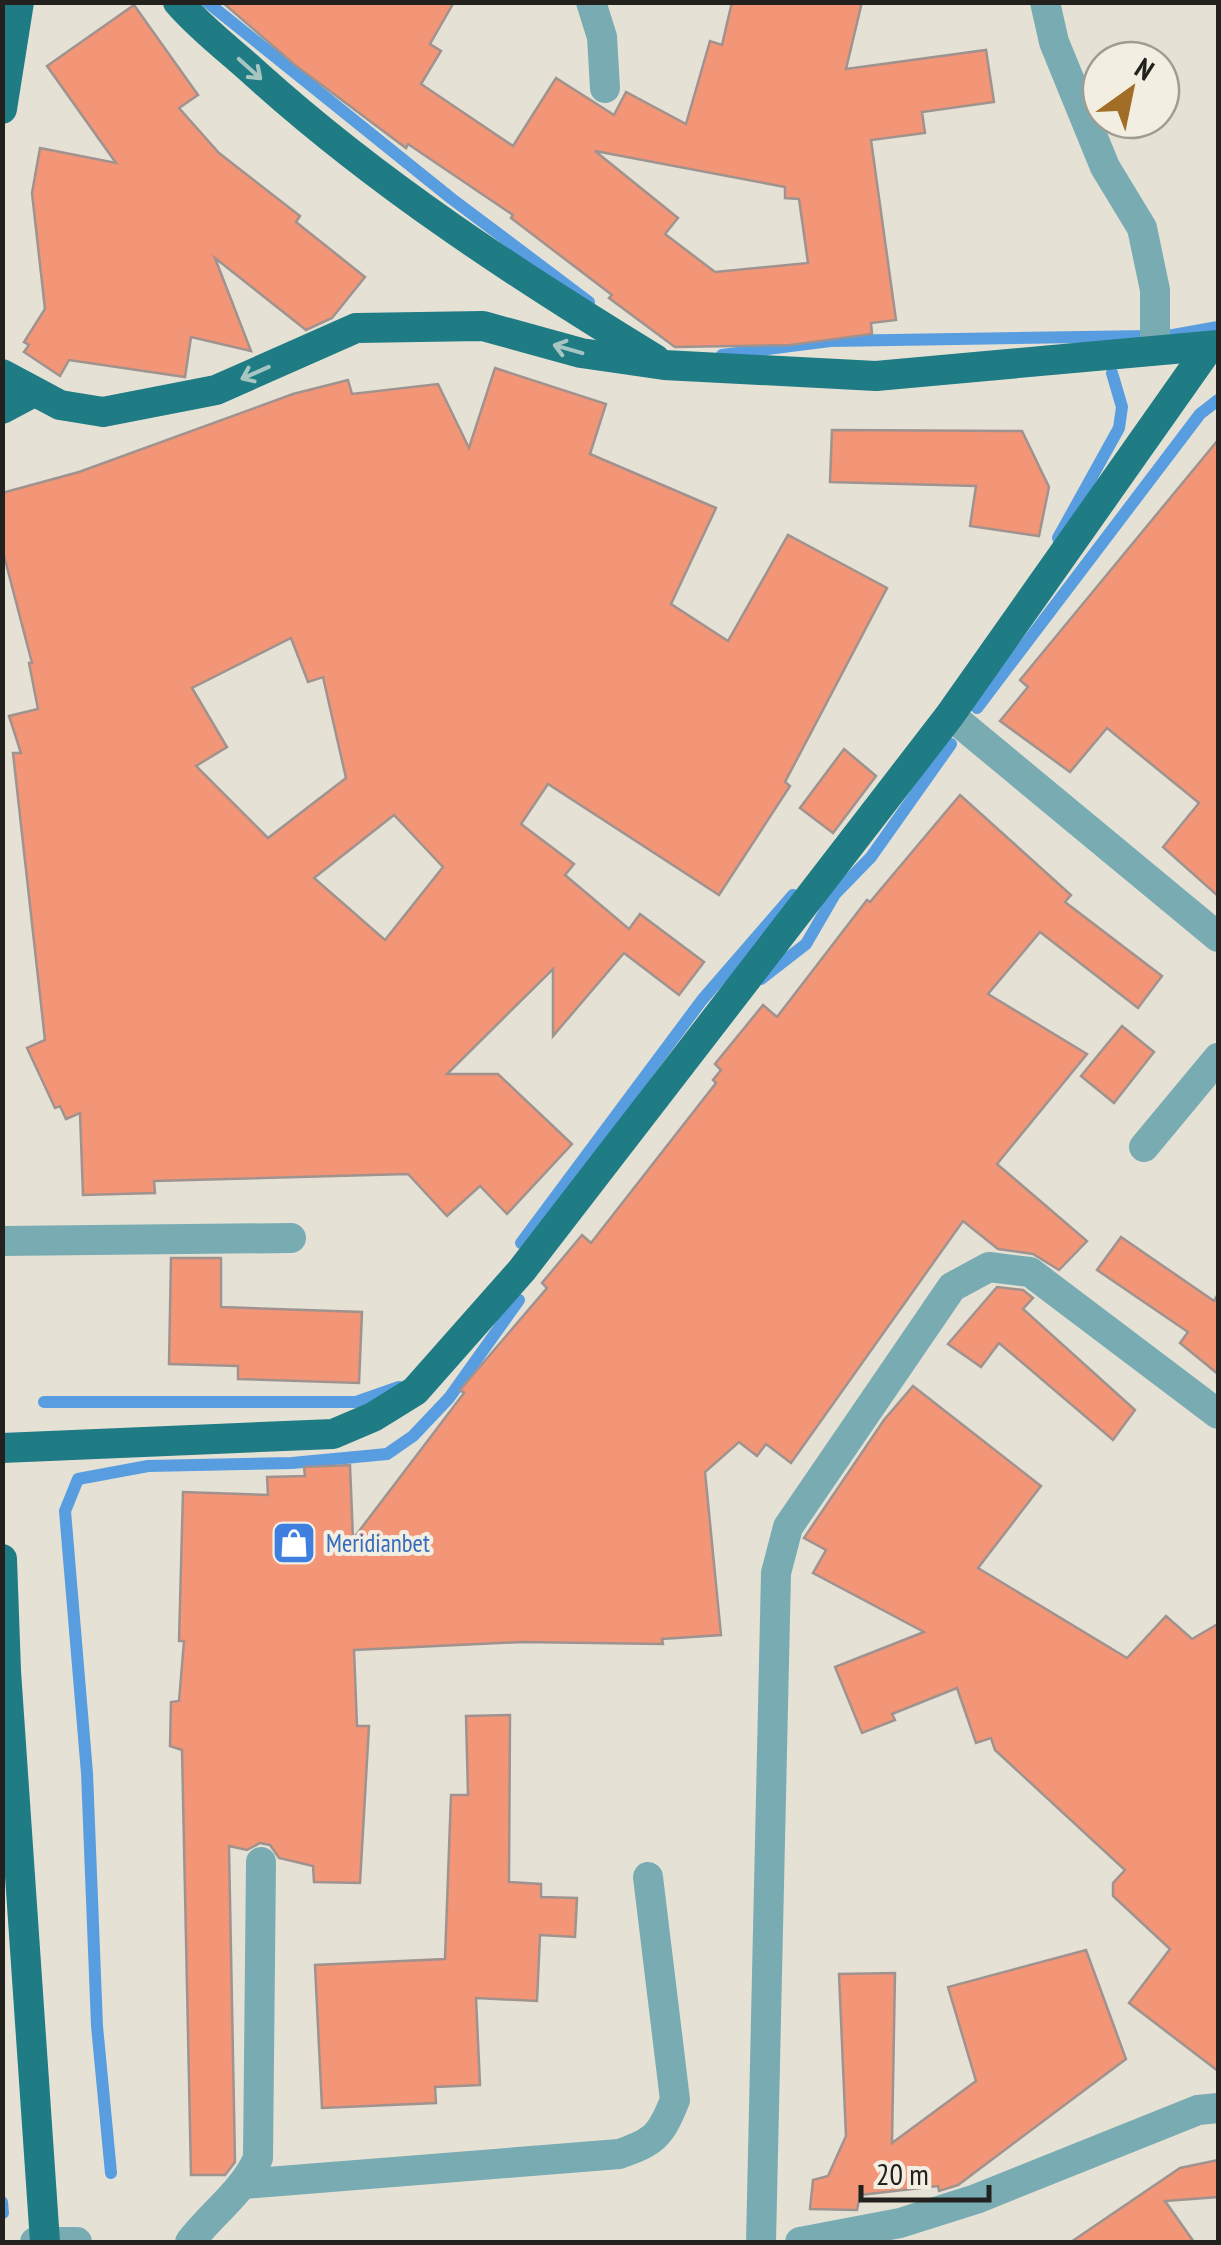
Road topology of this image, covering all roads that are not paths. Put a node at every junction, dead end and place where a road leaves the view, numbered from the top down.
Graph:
1 (20, 2) edge
2 (178, 2) edge
3 (591, 2) edge
4 (1046, 2) edge
5 (605, 88) dead end
6 (2, 109) edge
7 (1155, 341) dead end
8 (1214, 345) edge
9 (664, 365) junction
10 (2, 374) edge
11 (32, 393) junction
12 (2, 410) edge
13 (950, 715) junction
14 (1218, 937) edge
15 (1218, 1058) edge
16 (1144, 1147) dead end
17 (291, 1238) dead end
18 (2, 1241) edge
19 (1218, 1414) edge
20 (2, 1448) edge
21 (2, 1559) edge
22 (4, 1672) edge
23 (261, 1862) dead end
24 (648, 1878) dead end
25 (1218, 2108) edge
26 (244, 2184) junction
27 (41, 2242) edge
28 (77, 2242) edge
29 (190, 2242) edge
30 (761, 2242) edge
31 (800, 2242) edge

1 - 6 main road
2 -> 9 main road
3 - 5 street
4 - 7 street
8 - 9 main road
8 - 13 main road
9 -> 11 main road
10 - 11 main road
11 - 12 main road
13 - 14 street
13 - 20 main road
15 - 16 street
17 - 18 street
19 - 30 street
21 - 22 main road
22 - 27 main road
23 - 26 street
24 - 26 street
25 - 31 street
26 - 29 street
27 - 28 street

